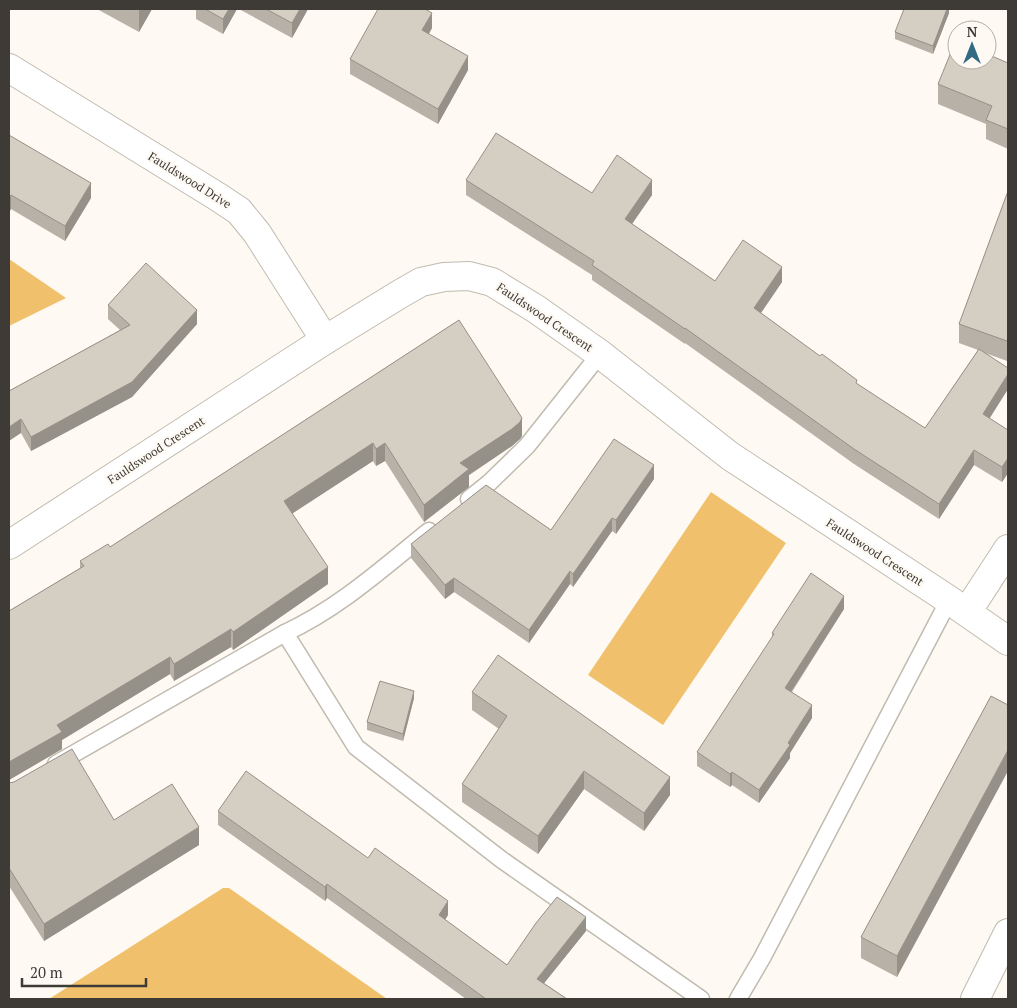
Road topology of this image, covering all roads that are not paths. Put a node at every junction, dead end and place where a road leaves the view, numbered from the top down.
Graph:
1 (9, 68) edge
2 (325, 340) junction
3 (600, 354) junction
4 (458, 508) edge
5 (443, 520) edge
6 (9, 545) edge
7 (1008, 549) edge
8 (958, 606) junction
9 (285, 633) junction
10 (1008, 642) edge
11 (43, 772) edge
12 (1008, 933) edge
13 (701, 999) edge
14 (738, 999) edge
15 (974, 999) edge

1 - 2 street, Fauldswood Drive
2 - 3 street, Fauldswood Crescent
2 - 6 street, Fauldswood Crescent
3 - 4 lane
3 - 8 street, Fauldswood Crescent
5 - 9 lane
7 - 8 street
8 - 10 street, Fauldswood Crescent
8 - 14 lane
9 - 11 lane
9 - 13 lane
12 - 15 street

